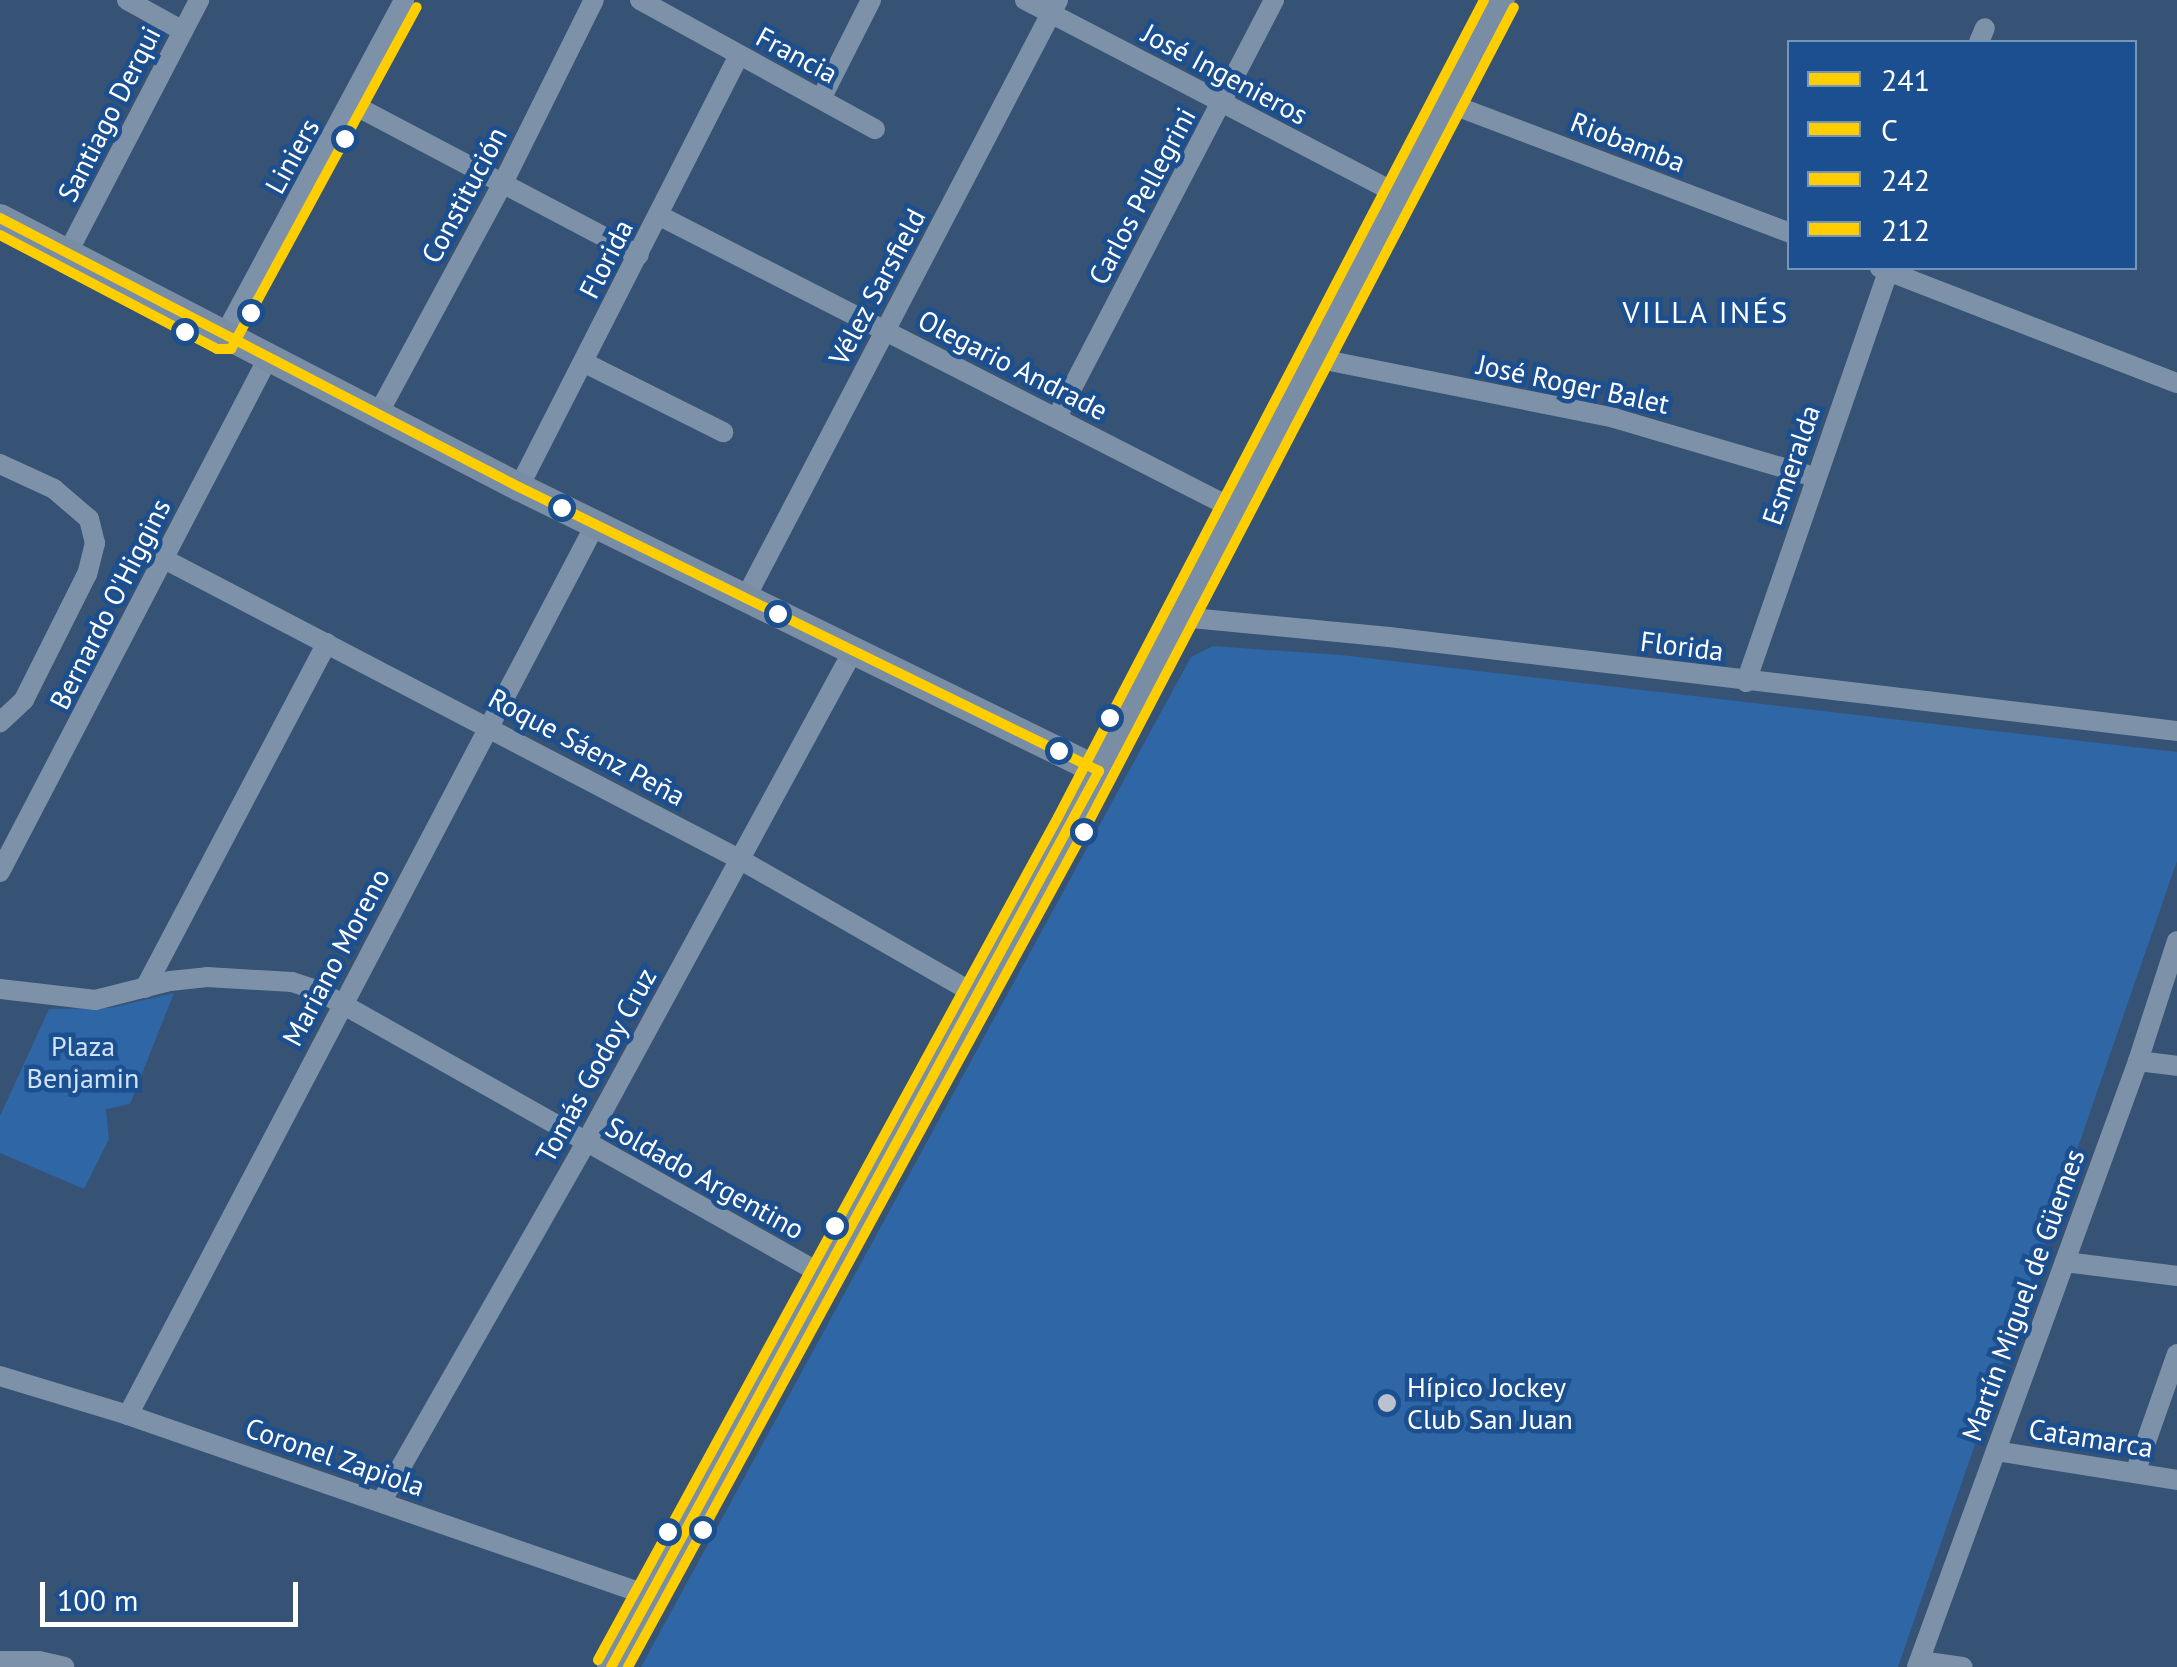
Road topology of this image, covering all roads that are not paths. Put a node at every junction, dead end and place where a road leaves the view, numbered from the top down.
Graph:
1 (127, 0) edge
2 (199, 0) edge
3 (404, 0) edge
4 (594, 0) edge
5 (640, 0) edge
6 (871, 0) edge
7 (1025, 0) edge
8 (1274, 0) edge
9 (1501, 0) edge
10 (1054, 7) edge
11 (183, 32) junction
12 (739, 55) junction
13 (821, 99) junction
14 (1448, 103) junction
15 (352, 104) junction
16 (1222, 104) junction
17 (875, 129) dead end
18 (503, 183) junction
19 (1400, 195) junction
20 (658, 215) junction
21 (0, 218) edge
22 (1787, 232) edge
23 (68, 252) junction
24 (640, 254) junction
25 (1884, 270) edge
26 (1890, 270) edge
27 (884, 331) junction
28 (224, 336) junction
29 (1315, 358) junction
30 (267, 360) junction
31 (584, 362) junction
32 (2177, 382) edge
33 (378, 414) junction
34 (1057, 417) junction
35 (723, 432) dead end
36 (0, 464) edge
37 (1815, 477) junction
38 (519, 487) junction
39 (1236, 510) junction
40 (594, 524) junction
41 (164, 559) junction
42 (745, 599) junction
43 (1181, 617) junction
44 (326, 643) junction
45 (854, 651) junction
46 (1746, 682) junction
47 (0, 722) edge
48 (488, 726) junction
49 (2177, 731) edge
50 (1098, 771) junction
51 (741, 860) junction
52 (0, 872) edge
53 (2177, 940) edge
54 (145, 988) junction
55 (0, 989) edge
56 (978, 996) junction
57 (342, 1004) junction
58 (2138, 1061) junction
59 (2177, 1066) edge
60 (585, 1144) junction
61 (2065, 1262) junction
62 (825, 1276) junction
63 (2177, 1276) edge
64 (2177, 1354) edge
65 (0, 1376) edge
66 (128, 1416) junction
67 (1996, 1452) junction
68 (2135, 1473) junction
69 (2177, 1480) edge
70 (381, 1502) junction
71 (650, 1596) junction
72 (0, 1661) edge
73 (1918, 1664) edge
74 (64, 1667) edge
75 (611, 1667) edge
76 (1962, 1667) edge

1 - 11 street
2 - 11 street, Santiago Derqui
3 - 15 street, Liniers
4 - 18 street, Constitución
5 - 12 street, Francia
6 - 13 street
7 - 10 street, José Ingenieros
8 - 16 street, Carlos Pellegrini
9 - 14 main road
10 - 16 street, José Ingenieros
10 - 27 street, Vélez Sarsfield
11 - 23 street, Santiago Derqui
12 - 13 street, Francia
12 - 20 street, Florida
13 - 17 street, Francia
14 - 19 main road
14 - 22 street, Riobamba
15 - 18 street
15 - 28 street, Liniers
16 - 19 street, José Ingenieros
16 - 34 street, Carlos Pellegrini
18 - 24 street
18 - 33 street, Constitución
19 - 29 main road
20 - 24 street, Florida
20 - 27 street, Olegario Andrade
21 - 23 main road
23 - 28 main road
24 - 31 street, Florida
25 - 37 street, Esmeralda
26 - 32 street
27 - 34 street, Olegario Andrade
27 - 42 street, Vélez Sarsfield
28 - 30 main road
29 - 37 street, José Roger Balet
29 - 39 main road
30 - 33 main road
30 - 41 street, Bernardo O'Higgins
31 - 35 street
31 - 38 street, Florida
33 - 38 main road
34 - 39 street, Olegario Andrade
36 - 47 street
37 - 46 street, Esmeralda
38 - 40 main road
39 - 43 main road
40 - 42 main road
40 - 48 street, Mariano Moreno
41 - 44 street, Roque Sáenz Peña
41 - 52 street, Bernardo O'Higgins
42 - 45 main road
43 - 46 street, Florida
43 - 50 main road
44 - 48 street, Roque Sáenz Peña
44 - 54 street
45 - 50 main road
45 - 51 street, Tomás Godoy Cruz
46 - 49 street, Florida
48 - 51 street, Roque Sáenz Peña
48 - 57 street, Mariano Moreno
50 - 56 main road
51 - 56 street, Roque Sáenz Peña
51 - 60 street, Tomás Godoy Cruz
53 - 58 street, Martín Miguel de Güemes
54 - 55 street, Soldado Argentino
54 - 57 street, Soldado Argentino
56 - 62 main road
57 - 60 street, Soldado Argentino
57 - 66 street, Mariano Moreno
58 - 59 street
58 - 61 street, Martín Miguel de Güemes
60 - 62 street, Soldado Argentino
60 - 70 street, Tomás Godoy Cruz
61 - 63 street
61 - 67 street, Martín Miguel de Güemes
62 - 71 main road
64 - 68 street
65 - 66 street, Coronel Zapiola
66 - 70 street, Coronel Zapiola
67 - 68 street, Catamarca
67 - 73 street, Martín Miguel de Güemes
68 - 69 street, Catamarca
70 - 71 street, Coronel Zapiola
71 - 75 main road
72 - 74 street
73 - 76 street

